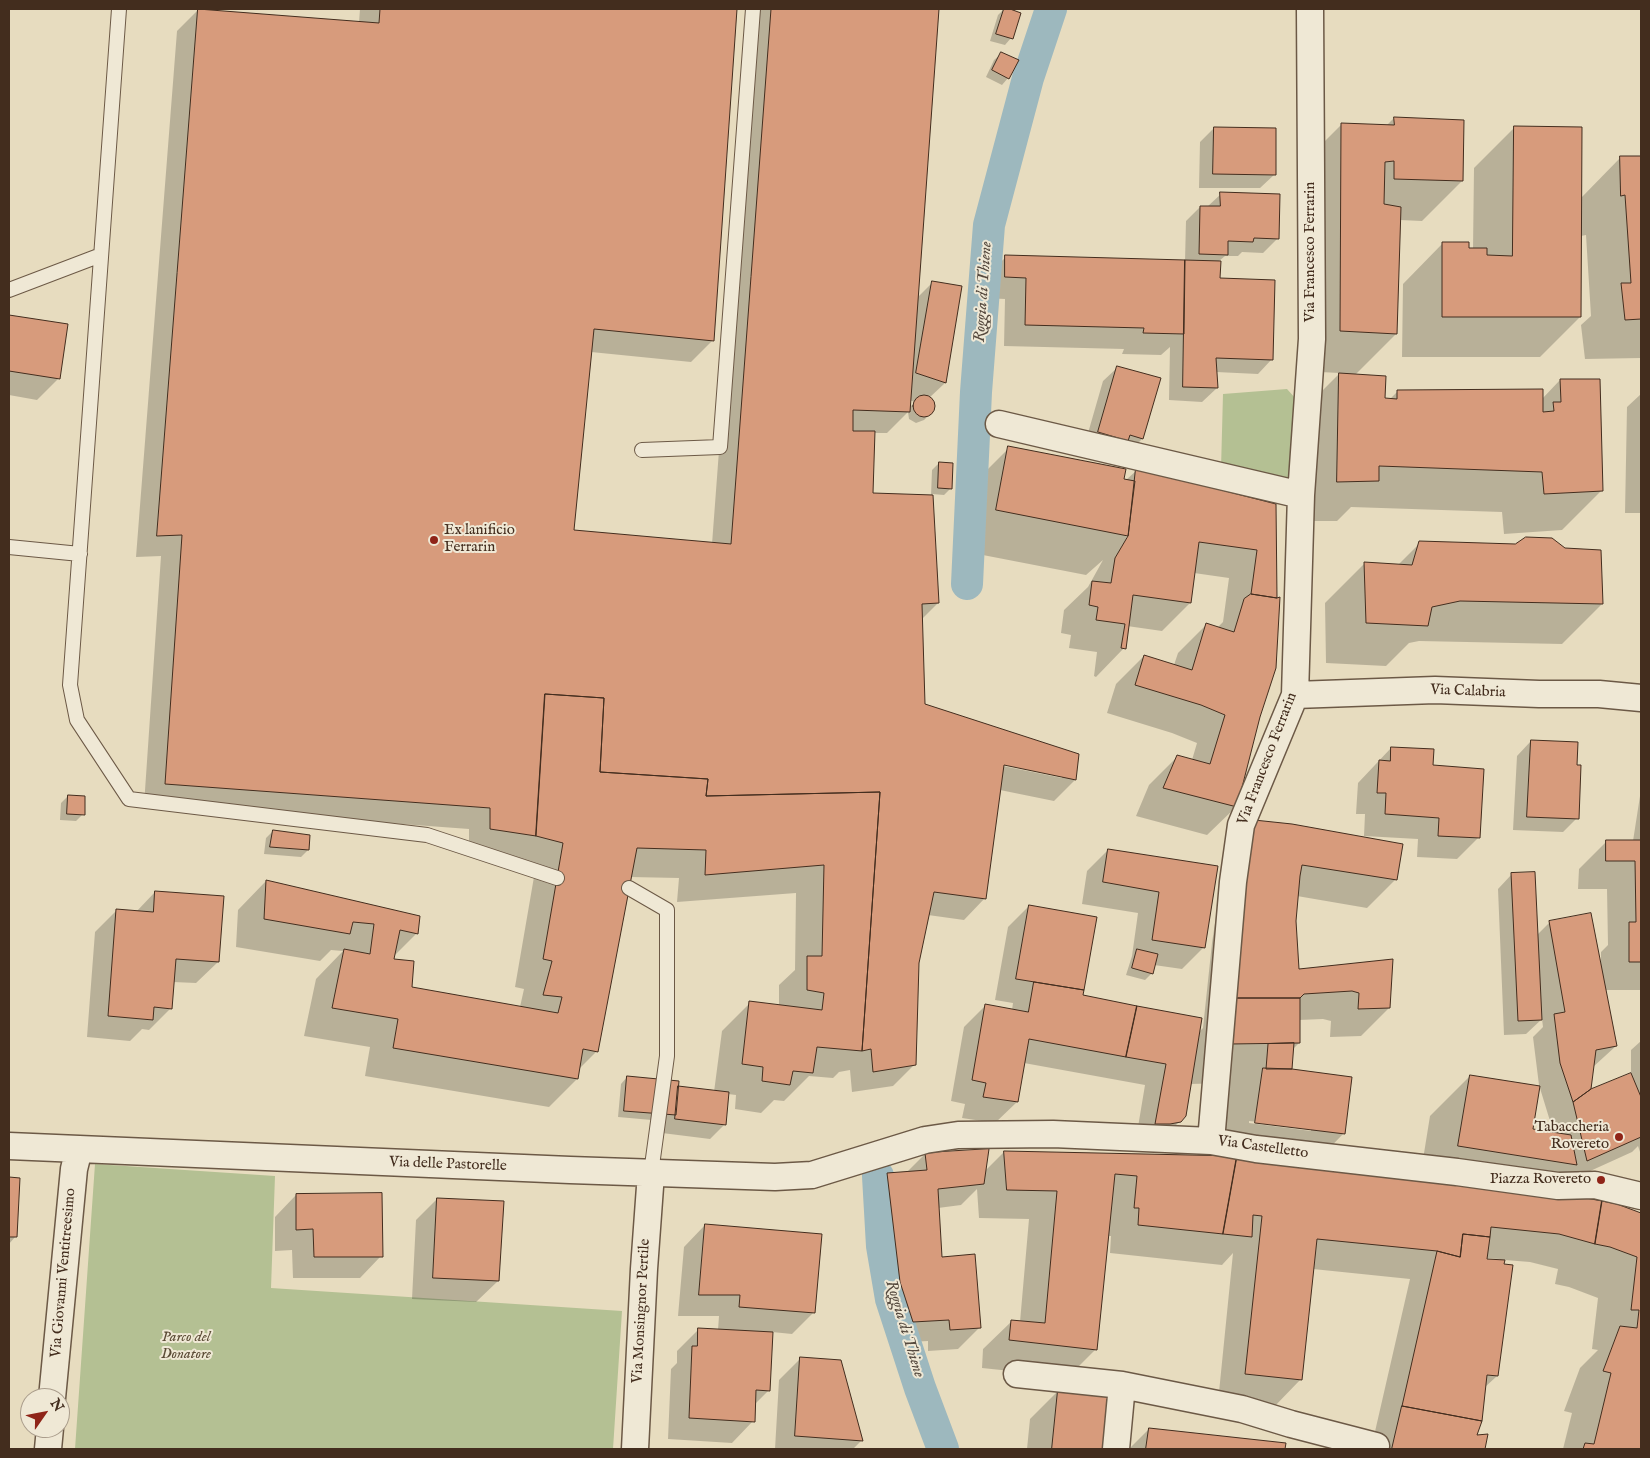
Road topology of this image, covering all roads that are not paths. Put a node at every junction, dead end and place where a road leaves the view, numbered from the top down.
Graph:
1 (119, 9) edge
2 (753, 9) edge
3 (1310, 9) edge
4 (101, 255) junction
5 (9, 290) edge
6 (999, 424) dead end
7 (642, 450) dead end
8 (1301, 495) junction
9 (9, 547) edge
10 (80, 554) junction
11 (1295, 695) junction
12 (1641, 698) edge
13 (557, 878) dead end
14 (629, 888) dead end
15 (1211, 1141) junction
16 (9, 1146) edge
17 (79, 1149) junction
18 (884, 1154) joint
19 (652, 1173) junction
20 (1641, 1196) edge
21 (1017, 1374) dead end
22 (1122, 1385) junction
23 (53, 1388) edge
24 (1376, 1446) dead end
25 (635, 1449) edge
26 (1116, 1449) edge

1 - 4 lane
2 - 7 lane
3 - 8 street, Via Francesco Ferrarin
4 - 5 lane
4 - 10 lane
6 - 8 street
8 - 11 street, Via Francesco Ferrarin
9 - 10 lane
10 - 13 lane
11 - 12 street, Via Calabria
11 - 15 street, Via Francesco Ferrarin
14 - 19 lane
15 - 18 street, Via Castelletto
15 - 20 street, Via Castelletto
16 - 17 street, Via delle Pastorelle
17 - 19 street, Via delle Pastorelle
17 - 23 street, Via Giovanni Ventitreesimo
18 - 19 street, Via delle Pastorelle
19 - 25 street, Via Monsingnor Pertile
21 - 22 street
22 - 24 street
22 - 26 street

